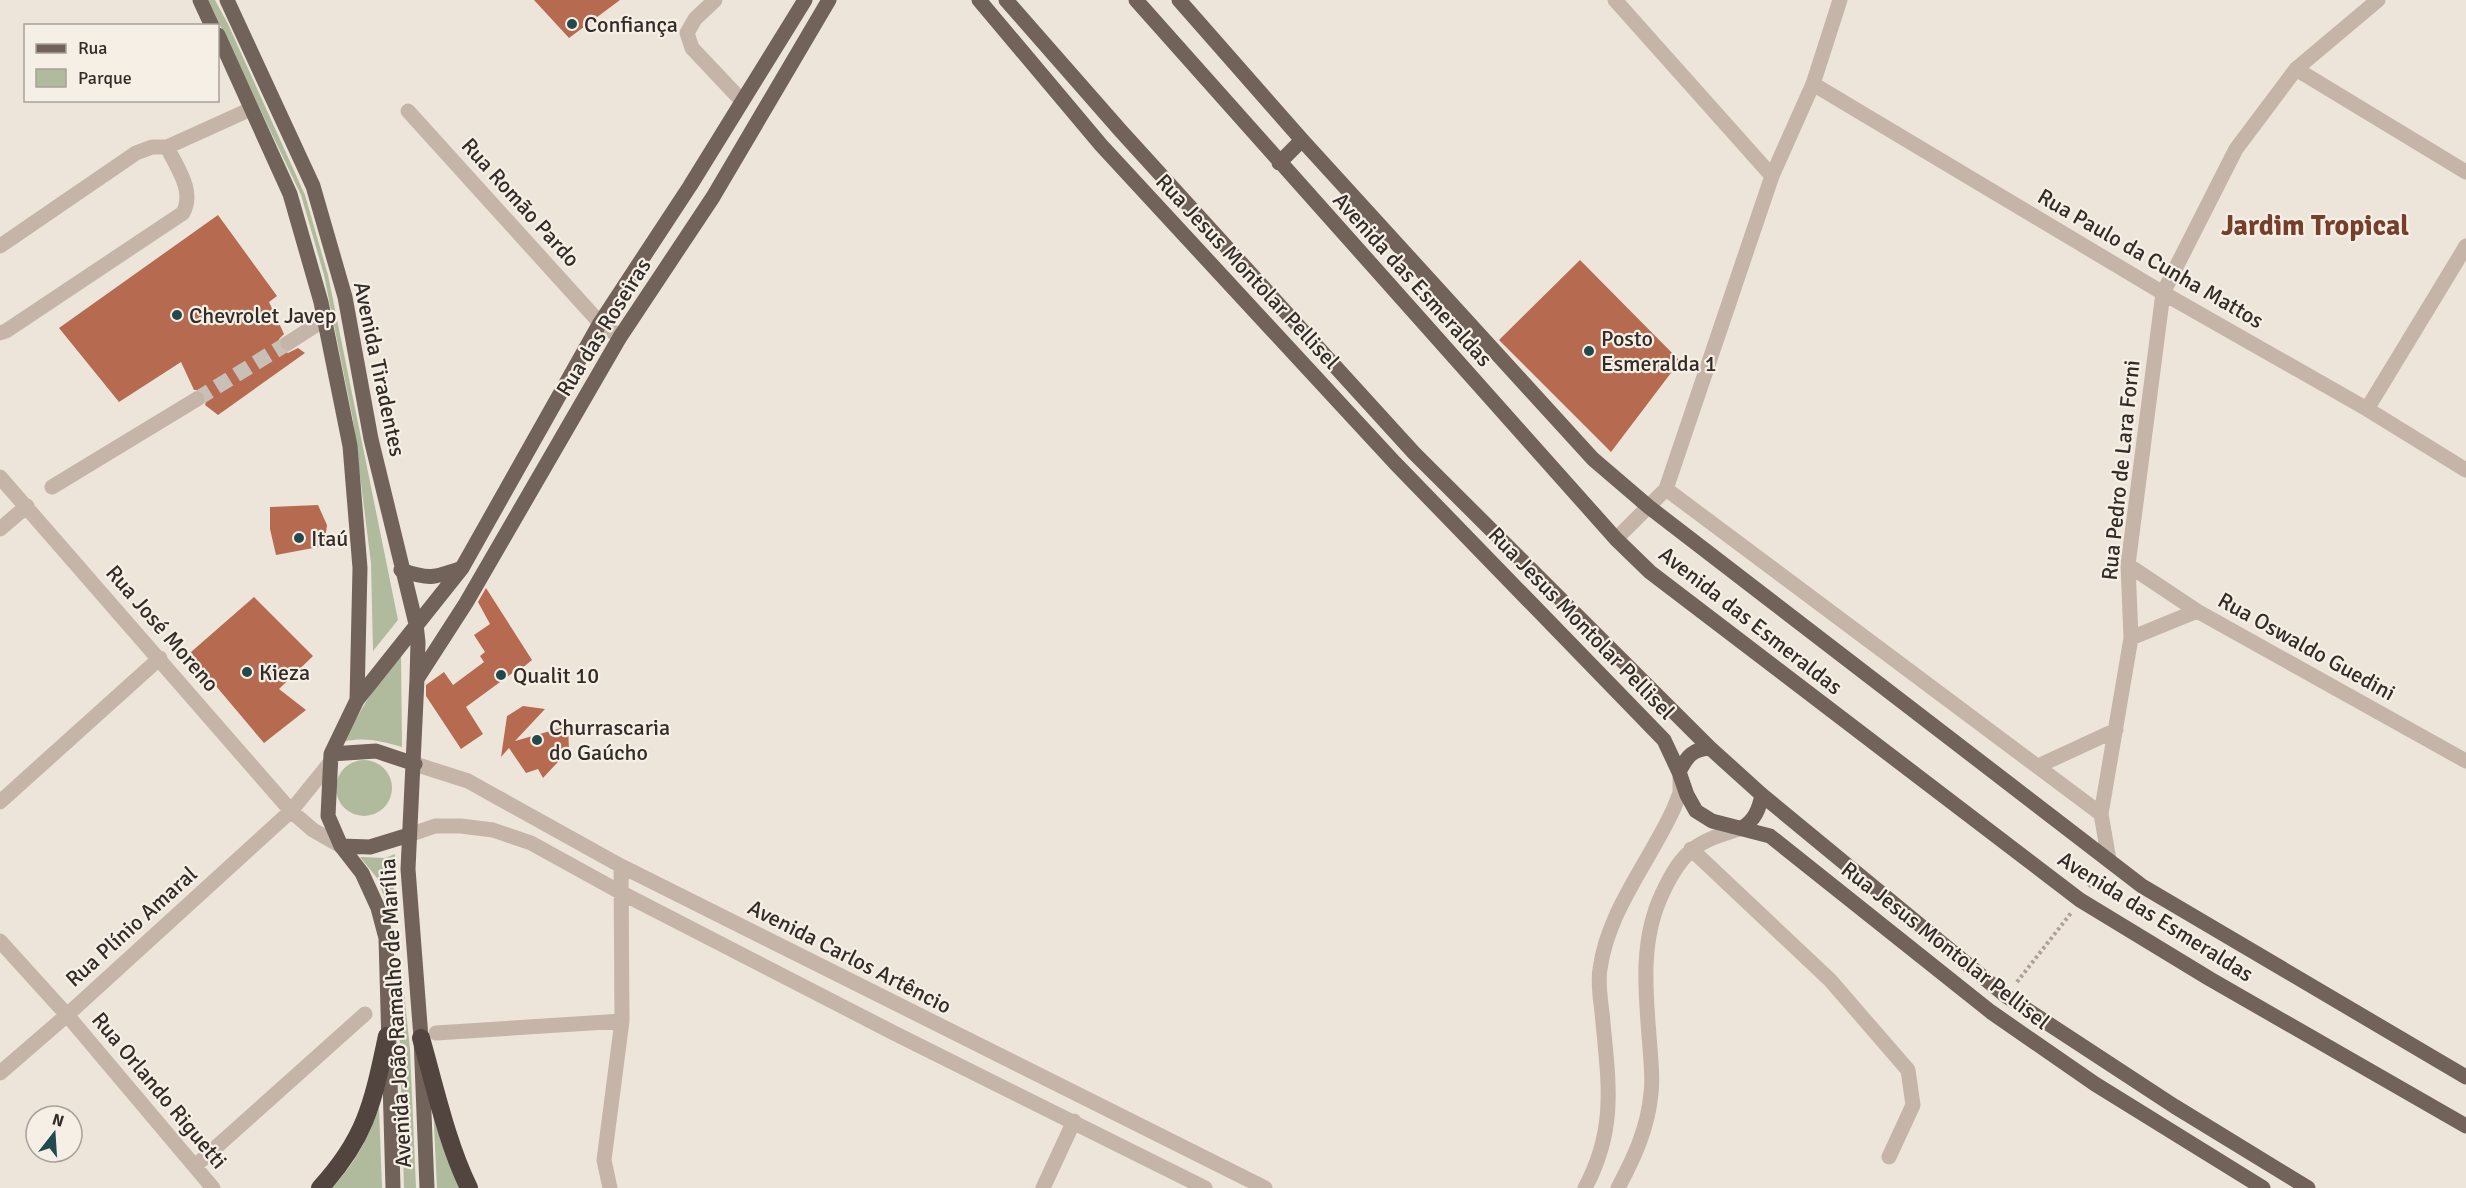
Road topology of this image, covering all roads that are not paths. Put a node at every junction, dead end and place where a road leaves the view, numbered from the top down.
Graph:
1 (200, 0) edge
2 (227, 0) edge
3 (716, 0) edge
4 (804, 0) edge
5 (829, 0) edge
6 (979, 0) edge
7 (1006, 0) edge
8 (1136, 0) edge
9 (1179, 0) edge
10 (1615, 0) edge
11 (1840, 0) edge
12 (2378, 0) edge
13 (793, 19) junction
14 (212, 24) edge
15 (809, 32) junction
16 (219, 37) edge
17 (2296, 69) junction
18 (1813, 84) junction
19 (742, 101) junction
20 (251, 109) junction
21 (408, 111) dead end
22 (1120, 129) junction
23 (1302, 140) junction
24 (1101, 145) junction
25 (167, 147) junction
26 (1279, 163) junction
27 (2466, 172) edge
28 (1772, 176) junction
29 (690, 186) junction
30 (713, 196) junction
31 (0, 246) edge
32 (2466, 246) edge
33 (2163, 292) junction
34 (324, 320) junction
35 (600, 323) junction
36 (0, 333) edge
37 (620, 337) junction
38 (288, 342) tunnel mouth
39 (197, 399) tunnel mouth
40 (2367, 409) junction
41 (2466, 470) edge
42 (0, 477) edge
43 (52, 488) dead end
44 (1666, 489) junction
45 (27, 506) junction
46 (1649, 507) junction
47 (0, 529) edge
48 (1616, 539) junction
49 (2128, 565) junction
50 (462, 568) junction
51 (401, 570) junction
52 (2197, 610) junction
53 (416, 624) junction
54 (2131, 638) junction
55 (159, 657) junction
56 (417, 679) junction
57 (357, 700) junction
58 (2116, 730) junction
59 (1710, 748) junction
60 (330, 759) junction
61 (2466, 761) edge
62 (414, 764) junction
63 (2038, 766) junction
64 (1680, 772) junction
65 (1761, 795) junction
66 (0, 802) edge
67 (291, 811) junction
68 (2101, 814) junction
69 (1742, 828) junction
70 (409, 835) junction
71 (341, 846) junction
72 (1691, 849) junction
73 (2109, 860) junction
74 (621, 866) junction
75 (620, 892) junction
76 (0, 941) edge
77 (907, 1010) junction
78 (365, 1014) dead end
79 (67, 1016) junction
80 (622, 1022) junction
81 (894, 1033) junction
82 (428, 1035) junction
83 (387, 1036) junction
84 (0, 1073) edge
85 (2466, 1077) edge
86 (1074, 1122) junction
87 (2466, 1126) edge
88 (1889, 1157) dead end
89 (195, 1166) junction
90 (213, 1188) edge
91 (320, 1188) edge
92 (393, 1188) edge
93 (427, 1188) edge
94 (469, 1188) edge
95 (610, 1188) edge
96 (1043, 1188) edge
97 (1205, 1188) edge
98 (1265, 1188) edge
99 (1585, 1188) edge
100 (1618, 1188) edge
101 (2263, 1188) edge
102 (2308, 1188) edge

1 - 14 main road
2 - 51 main road, Avenida Tiradentes
3 - 19 street
4 - 13 main road, Rua das Roseiras
5 - 15 main road, Rua das Roseiras
6 - 24 main road, Rua Jesus Montolar Pellisel
7 - 22 main road, Rua Jesus Montolar Pellisel
8 - 26 main road, Avenida das Esmeraldas
9 - 23 main road, Avenida das Esmeraldas
10 - 28 street
11 - 18 street
12 - 17 street, Rua Pedro de Lara Forni
13 - 15 main road
13 - 19 main road, Rua das Roseiras
15 - 30 main road, Rua das Roseiras
16 - 20 main road, Avenida Tiradentes
17 - 27 street
17 - 33 street, Rua Pedro de Lara Forni
18 - 28 street
18 - 33 street, Rua Paulo da Cunha Mattos
19 - 29 main road, Rua das Roseiras
20 - 25 street
20 - 34 main road, Avenida Tiradentes
21 - 35 street, Rua Romão Pardo
22 - 24 main road
22 - 59 main road, Rua Jesus Montolar Pellisel
23 - 26 main road
23 - 46 main road, Avenida das Esmeraldas
24 - 64 main road, Rua Jesus Montolar Pellisel
25 - 31 street
25 - 36 street
26 - 48 main road, Avenida das Esmeraldas
28 - 44 street
29 - 30 main road
29 - 35 main road, Rua das Roseiras
30 - 37 main road, Rua das Roseiras
32 - 40 street
33 - 40 street, Rua Paulo da Cunha Mattos
33 - 49 street, Rua Pedro de Lara Forni
34 - 38 street
34 - 57 main road, Avenida Tiradentes
35 - 37 street, Rua Romão Pardo
35 - 50 main road, Rua das Roseiras
37 - 56 main road, Rua das Roseiras
39 - 43 street
40 - 41 street, Rua Paulo da Cunha Mattos
42 - 45 street, Rua José Moreno
44 - 46 street
44 - 63 street
45 - 47 street
45 - 55 street, Rua José Moreno
46 - 48 street
46 - 73 main road, Avenida das Esmeraldas
48 - 87 main road, Avenida das Esmeraldas
49 - 52 street, Rua Oswaldo Guedini
49 - 54 street, Rua Pedro de Lara Forni
50 - 51 main road
50 - 53 main road, Rua das Roseiras
51 - 53 main road, Avenida Tiradentes
52 - 54 street
52 - 61 street, Rua Oswaldo Guedini
53 - 56 main road, Avenida Tiradentes
53 - 57 main road, Rua das Roseiras
54 - 58 street, Rua Pedro de Lara Forni
55 - 66 street
55 - 67 street, Rua José Moreno
56 - 62 main road, Avenida Tiradentes
57 - 60 main road
58 - 63 street
58 - 68 street, Rua Pedro de Lara Forni
59 - 64 main road
59 - 65 main road, Rua Jesus Montolar Pellisel
60 - 62 main road
60 - 67 street, Rua Plínio Amaral
60 - 71 main road
62 - 70 main road
62 - 74 street, Avenida Carlos Artêncio
63 - 68 street
64 - 69 main road, Rua Jesus Montolar Pellisel
64 - 99 street
65 - 69 main road
65 - 102 main road, Rua Jesus Montolar Pellisel
67 - 71 street, Rua José Moreno
67 - 79 street, Rua Plínio Amaral
68 - 73 street, Rua Pedro de Lara Forni
69 - 72 street
69 - 101 main road, Rua Jesus Montolar Pellisel
70 - 71 main road
70 - 75 street
70 - 82 main road, Avenida João Ramalho de Marília
71 - 83 main road, Avenida João Ramalho de Marília
72 - 88 street
72 - 100 street
73 - 85 main road, Avenida das Esmeraldas
74 - 75 street
74 - 77 street, Avenida Carlos Artêncio
75 - 80 street
75 - 81 street
76 - 79 street, Rua Orlando Riguetti
77 - 81 street
77 - 98 street, Avenida Carlos Artêncio
78 - 89 street
79 - 84 street, Rua Plínio Amaral
79 - 89 street, Rua Orlando Riguetti
80 - 82 street
80 - 95 street
81 - 86 street
82 - 93 main road, Avenida João Ramalho de Marília
82 - 94 highway
83 - 91 highway
83 - 92 main road, Avenida João Ramalho de Marília
86 - 96 street
86 - 97 street
89 - 90 street, Rua Orlando Riguetti

